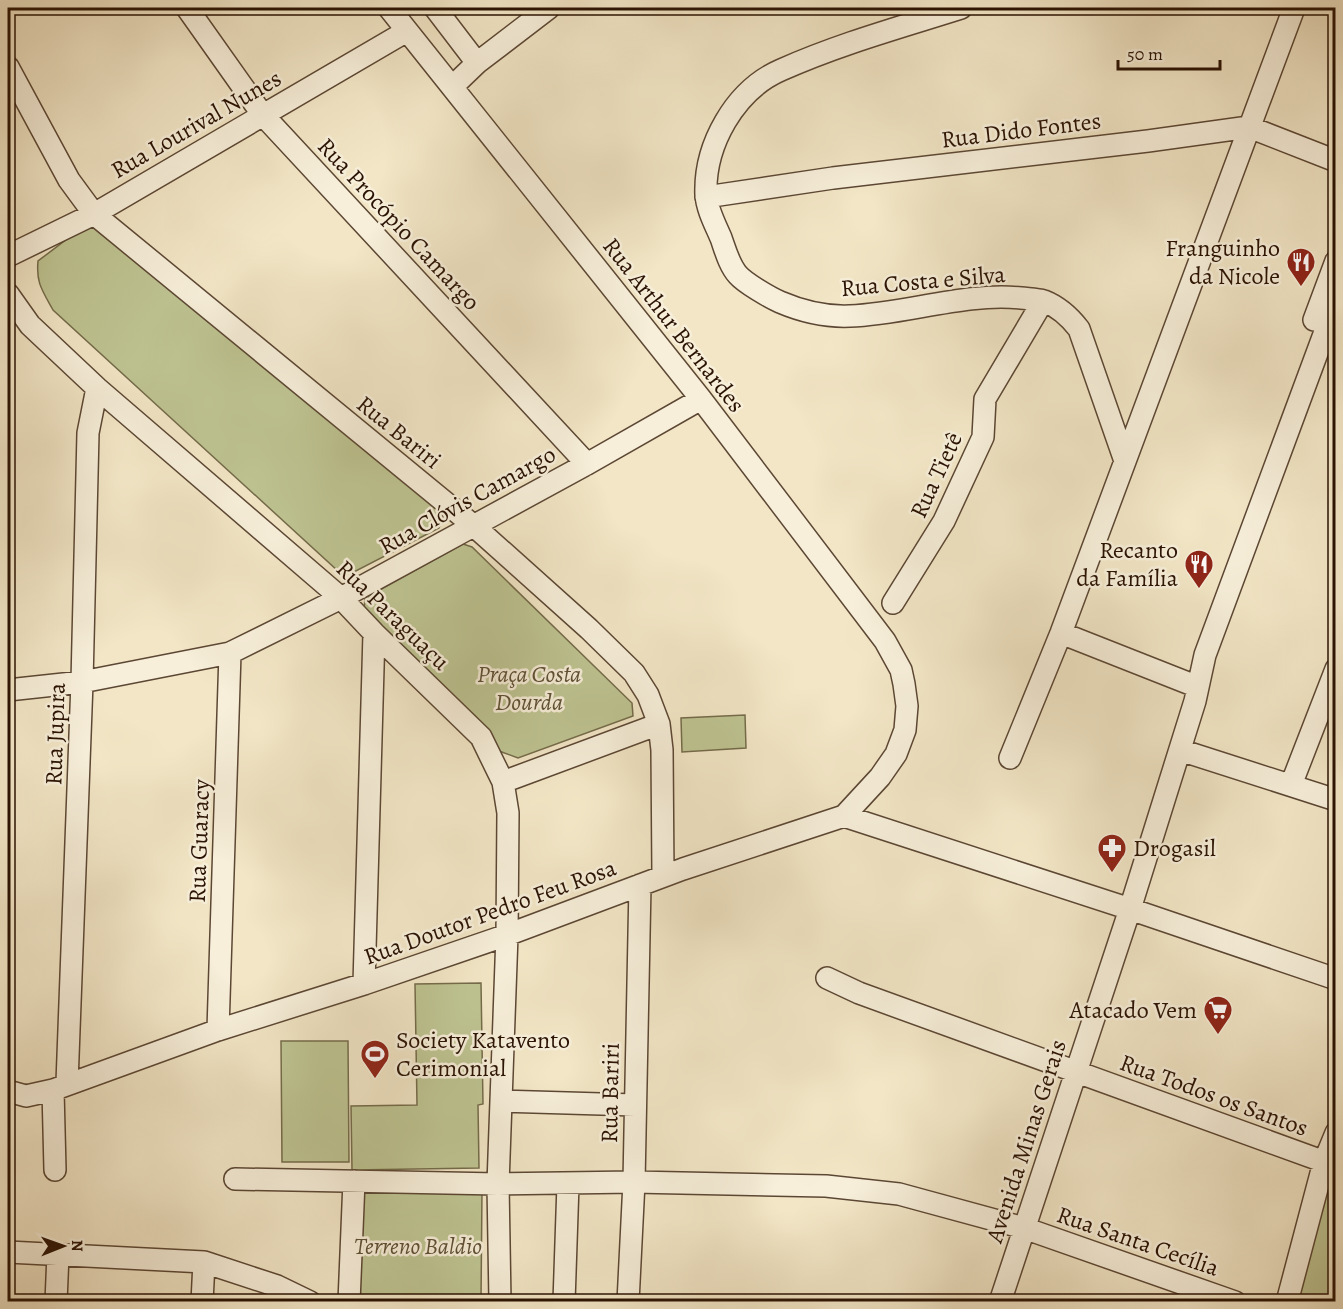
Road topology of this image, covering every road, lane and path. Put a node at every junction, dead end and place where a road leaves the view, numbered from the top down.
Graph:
1 (187, 8) edge
2 (389, 8) edge
3 (435, 8) edge
4 (549, 8) edge
5 (961, 8) edge
6 (1294, 8) edge
7 (407, 31) junction
8 (477, 63) junction
9 (8, 67) edge
10 (452, 87) junction
11 (262, 114) junction
12 (1248, 127) junction
13 (1335, 161) edge
14 (706, 197) junction
15 (94, 214) junction
16 (8, 256) edge
17 (1335, 261) edge
18 (8, 294) edge
19 (1043, 301) junction
20 (1331, 301) edge
21 (97, 388) junction
22 (701, 399) junction
23 (1125, 461) junction
24 (587, 464) junction
25 (474, 526) junction
26 (341, 597) junction
27 (893, 603) dead end
28 (374, 633) junction
29 (1061, 633) junction
30 (230, 653) junction
31 (1335, 669) edge
32 (82, 682) junction
33 (904, 684) joint
34 (1193, 685) junction
35 (8, 690) edge
36 (659, 724) junction
37 (1180, 750) junction
38 (1010, 758) dead end
39 (503, 782) junction
40 (1291, 785) junction
41 (1335, 800) edge
42 (844, 816) junction
43 (663, 876) junction
44 (640, 885) junction
45 (1130, 909) junction
46 (507, 935) junction
47 (827, 978) dead end
48 (1335, 979) edge
49 (364, 984) junction
50 (218, 1030) junction
51 (1075, 1071) junction
52 (60, 1087) junction
53 (8, 1091) edge
54 (501, 1101) junction
55 (635, 1106) junction
56 (1335, 1132) edge
57 (1330, 1164) edge
58 (55, 1170) dead end
59 (235, 1179) dead end
60 (354, 1181) junction
61 (634, 1182) junction
62 (498, 1184) junction
63 (568, 1184) junction
64 (1024, 1228) junction
65 (8, 1252) edge
66 (58, 1254) junction
67 (204, 1262) junction
68 (56, 1302) edge
69 (202, 1302) edge
70 (310, 1302) edge
71 (349, 1302) edge
72 (500, 1302) edge
73 (564, 1302) edge
74 (628, 1302) edge
75 (1000, 1302) edge
76 (1235, 1302) edge
77 (1287, 1302) edge

1 - 11 street, Rua Procópio Camargo
2 - 7 street, Rua Arthur Bernardes
3 - 8 street
4 - 8 street
5 - 14 street, Rua Costa e Silva
6 - 12 street
7 - 10 street, Rua Arthur Bernardes
7 - 11 street, Rua Lourival Nunes
8 - 10 street
9 - 15 street, Rua Bariri
10 - 22 street, Rua Arthur Bernardes
11 - 15 street, Rua Lourival Nunes
11 - 24 street, Rua Procópio Camargo
12 - 13 street, Rua Dido Fontes
12 - 14 street, Rua Dido Fontes
12 - 23 street
14 - 19 street, Rua Costa e Silva
15 - 16 street, Rua Lourival Nunes
15 - 25 street, Rua Bariri
17 - 20 street, Avenida Minas Gerais
18 - 21 street, Rua Paraguaçu
19 - 23 street, Rua Costa e Silva
19 - 27 street, Rua Tietê
20 - 34 street, Avenida Minas Gerais
21 - 26 street, Rua Paraguaçu
21 - 32 street, Rua Jupira
22 - 24 street, Rua Clóvis Camargo
22 - 33 street, Rua Arthur Bernardes
23 - 29 street
24 - 25 street, Rua Clóvis Camargo
25 - 26 street, Rua Clóvis Camargo
25 - 36 street, Rua Bariri
26 - 28 street, Rua Paraguaçu
26 - 30 street, Rua Clóvis Camargo
28 - 39 street, Rua Paraguaçu
28 - 49 street
29 - 34 street
29 - 38 street
30 - 32 street, Rua Clóvis Camargo
30 - 50 street, Rua Guaracy
31 - 40 street
32 - 35 street, Rua Clóvis Camargo
32 - 52 street, Rua Jupira
33 - 42 street, Rua Doutor Pedro Feu Rosa
34 - 37 street, Avenida Minas Gerais
36 - 39 street
36 - 43 street, Rua Bariri
37 - 40 street
37 - 45 street, Avenida Minas Gerais
39 - 46 street, Rua Paraguaçu
40 - 41 street
42 - 43 street, Rua Doutor Pedro Feu Rosa
42 - 45 street
43 - 44 street, Rua Doutor Pedro Feu Rosa
44 - 46 street, Rua Doutor Pedro Feu Rosa
44 - 55 street, Rua Bariri
45 - 48 street
45 - 51 street, Avenida Minas Gerais
46 - 49 street, Rua Doutor Pedro Feu Rosa
46 - 54 street, Rua Paraguaçu
47 - 51 street, Rua Todos os Santos
49 - 50 street, Rua Doutor Pedro Feu Rosa
50 - 52 street, Rua Doutor Pedro Feu Rosa
51 - 57 street, Rua Todos os Santos
51 - 64 street, Avenida Minas Gerais
52 - 53 street, Rua Doutor Pedro Feu Rosa
52 - 58 street, Rua Jupira
54 - 55 street
54 - 62 street, Rua Paraguaçu
55 - 61 street, Rua Bariri
56 - 57 street
57 - 77 street
59 - 60 street, Rua Santa Cecília
60 - 62 street, Rua Santa Cecília
60 - 71 street
61 - 63 street, Rua Santa Cecília
61 - 64 street, Rua Santa Cecília
61 - 74 street, Rua Bariri
62 - 63 street, Rua Santa Cecília
62 - 72 street, Rua Paraguaçu
63 - 73 street
64 - 75 street, Avenida Minas Gerais
64 - 76 street, Rua Santa Cecília
65 - 66 street
66 - 67 street
66 - 68 street
67 - 69 street
67 - 70 street

